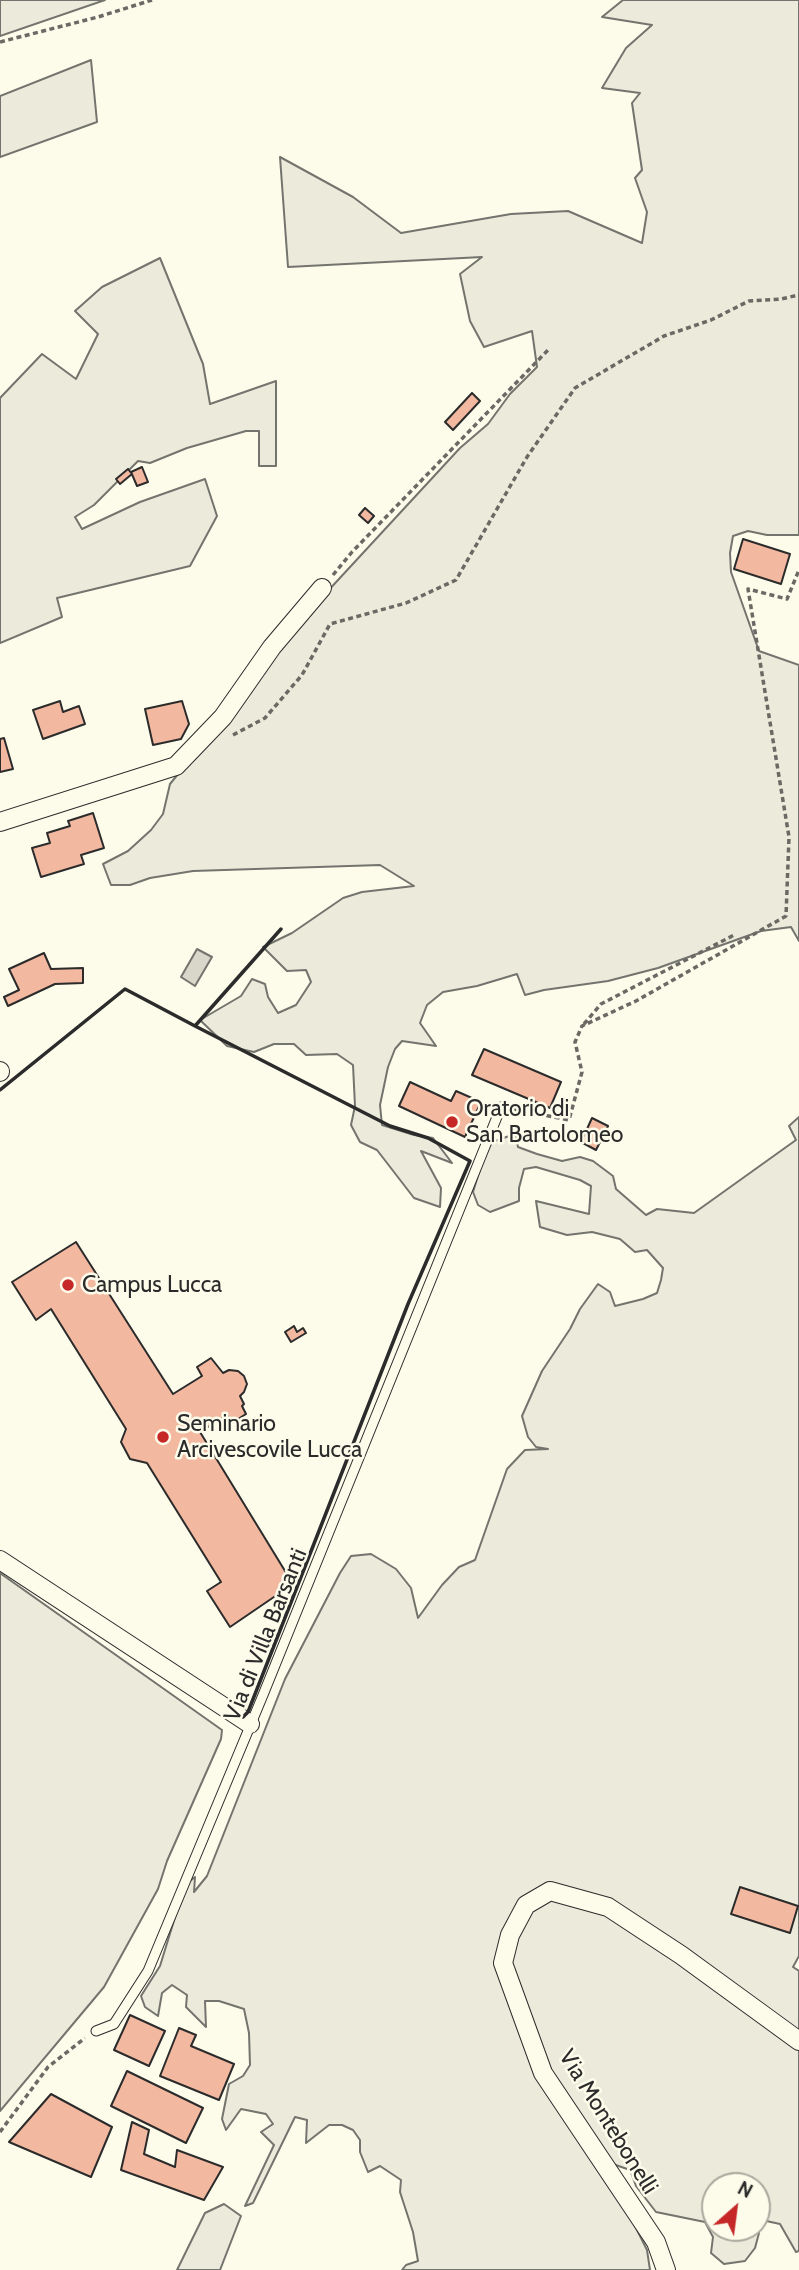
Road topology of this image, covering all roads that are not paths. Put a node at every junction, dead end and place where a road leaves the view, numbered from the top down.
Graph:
1 (322, 588) road end
2 (0, 822) edge
3 (501, 1107) road end
4 (0, 1560) edge
5 (250, 1724) junction
6 (96, 2031) road end
7 (799, 2041) edge
8 (666, 2270) edge

1 - 2 street
3 - 5 lane, Via di Villa Barsanti
4 - 5 street
5 - 6 lane, Via di Villa Barsanti
7 - 8 street, Via Montebonelli

